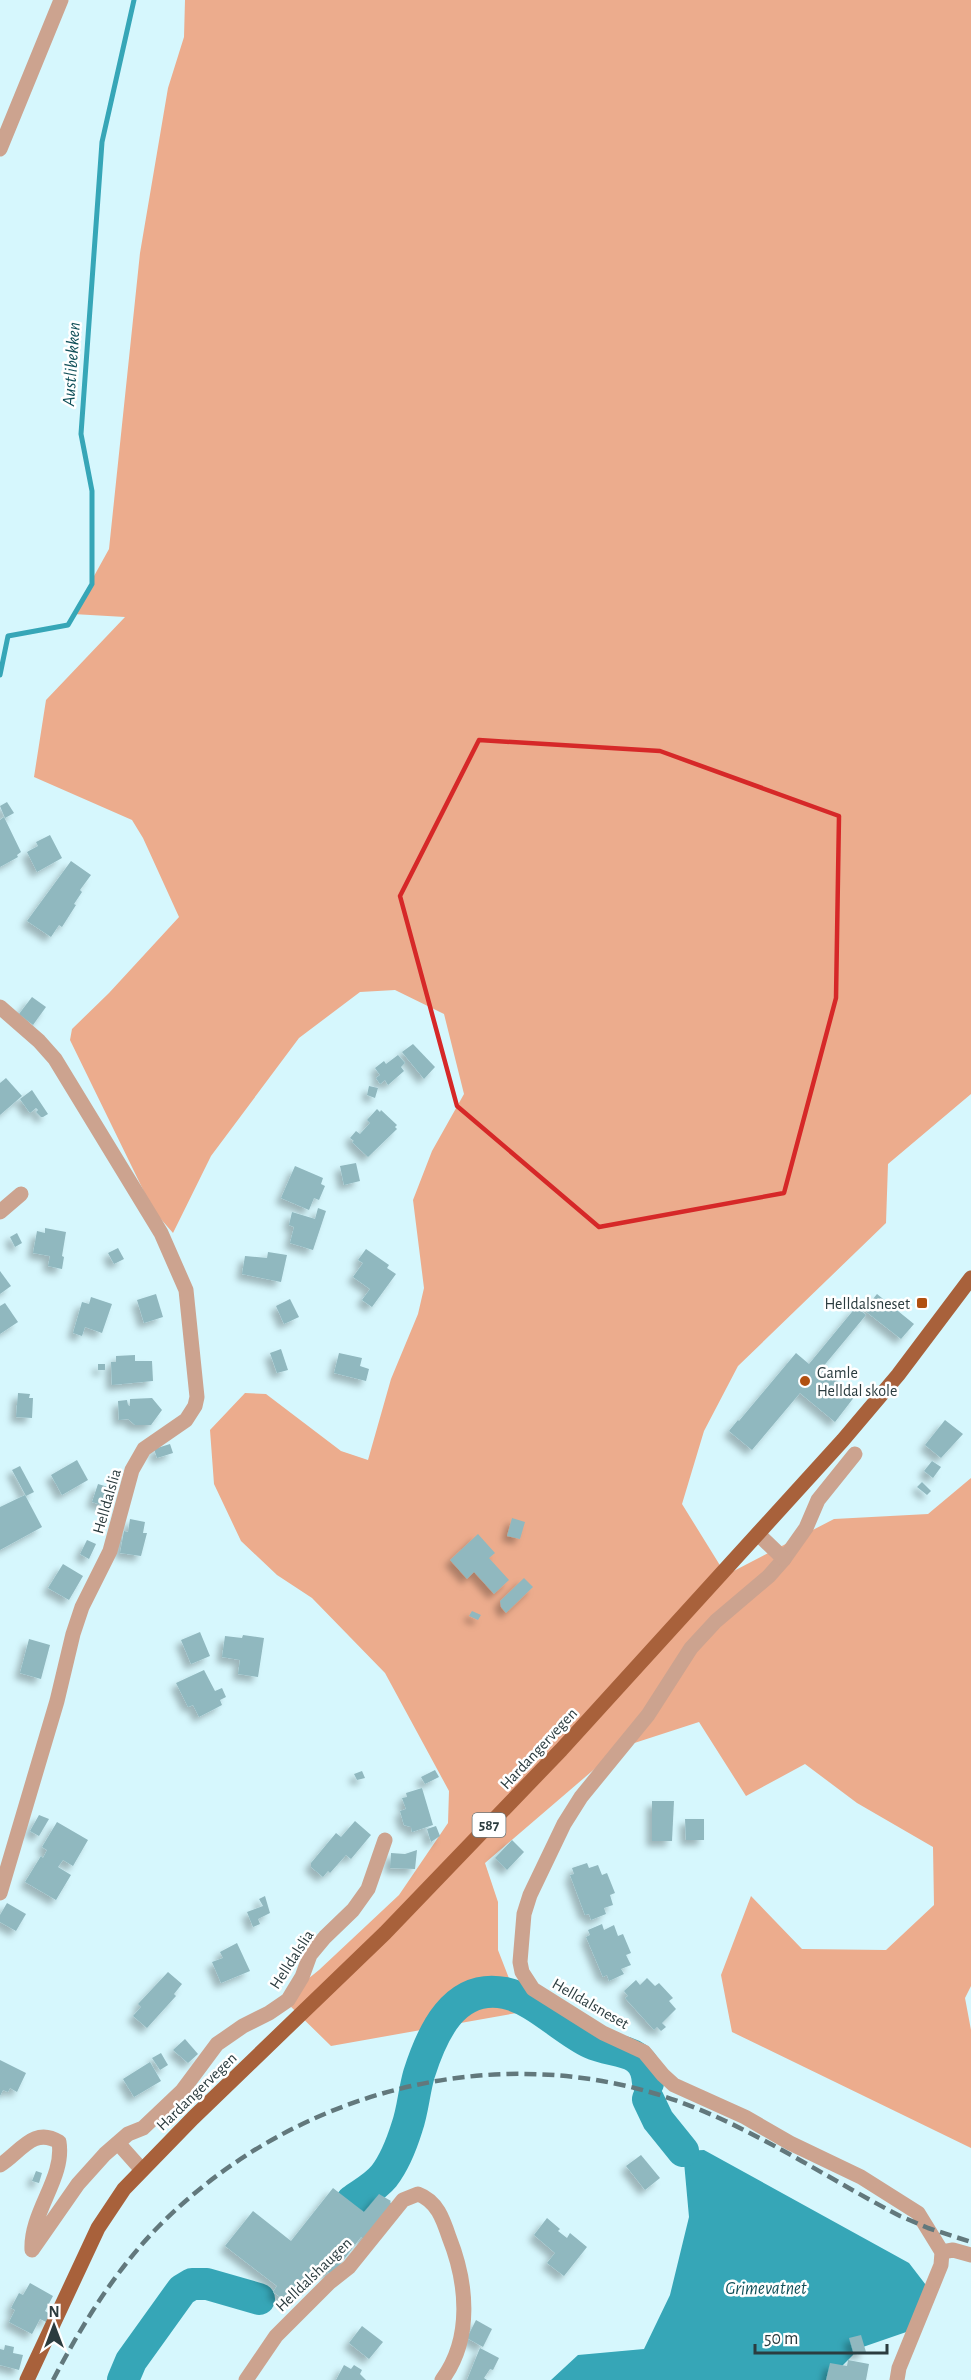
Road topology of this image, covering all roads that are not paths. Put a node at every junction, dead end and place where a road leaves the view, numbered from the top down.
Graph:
1 (61, 0) edge
2 (0, 149) edge
3 (0, 1006) edge
4 (21, 1194) dead end
5 (0, 1212) edge
6 (971, 1278) edge
7 (855, 1454) dead end
8 (758, 1534) junction
9 (784, 1559) junction
10 (385, 1840) dead end
11 (0, 1893) edge
12 (118, 2143) junction
13 (0, 2165) edge
14 (142, 2170) junction
15 (942, 2252) junction
16 (971, 2255) edge
17 (27, 2380) edge
18 (246, 2380) edge
19 (442, 2380) edge
20 (897, 2380) edge

1 - 2 street
3 - 11 street, Helldalslia
4 - 5 street
6 - 8 main road, Hardangervegen / 587
7 - 9 street, Helldalsneset
8 - 9 street
8 - 14 main road, Hardangervegen / 587
9 - 15 street, Helldalsneset
10 - 12 street, Helldalslia
12 - 13 street, Helldalslia
12 - 14 street
14 - 17 main road, Hardangervegen / 587
15 - 16 street
15 - 20 street
18 - 19 street, Helldalshaugen

